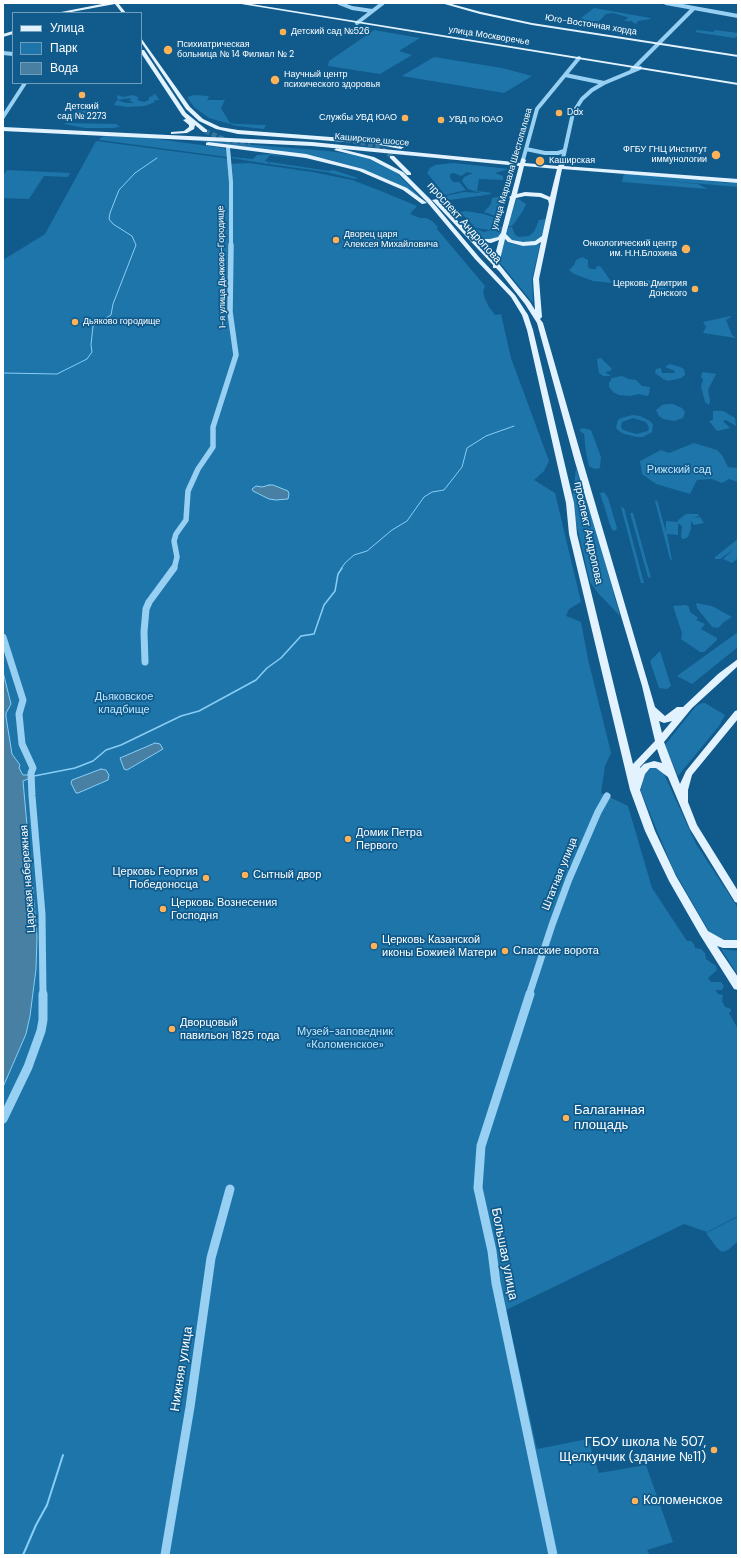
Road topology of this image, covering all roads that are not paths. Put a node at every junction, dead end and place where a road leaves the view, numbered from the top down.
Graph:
1 (237, 3) edge
2 (339, 3) edge
3 (383, 3) edge
4 (443, 3) edge
5 (455, 3) edge
6 (666, 3) edge
7 (112, 4) edge
8 (100, 5) junction
9 (122, 5) edge
10 (694, 8) junction
11 (372, 11) junction
12 (63, 12) edge
13 (738, 16) edge
14 (357, 23) junction
15 (142, 40) edge
16 (659, 42) junction
17 (142, 50) edge
18 (738, 52) edge
19 (738, 56) edge
20 (580, 58) junction
21 (634, 67) junction
22 (640, 68) junction
23 (630, 73) junction
24 (565, 75) junction
25 (162, 82) junction
26 (604, 83) junction
27 (24, 84) edge
28 (738, 84) edge
29 (192, 112) junction
30 (3, 117) edge
31 (3, 125) edge
32 (3, 129) edge
33 (203, 132) junction
34 (167, 133) junction
35 (259, 134) junction
36 (143, 136) junction
37 (346, 140) tunnel mouth
38 (213, 144) junction
39 (250, 144) tunnel mouth
40 (228, 148) junction
41 (244, 148) junction
42 (526, 148) junction
43 (337, 150) junction
44 (418, 150) junction
45 (564, 151) junction
46 (438, 156) junction
47 (392, 157) tunnel mouth
48 (522, 162) junction
49 (561, 165) junction
50 (738, 178) edge
51 (738, 181) edge
52 (512, 197) junction
53 (552, 204) junction
54 (447, 222) junction
55 (468, 233) junction
56 (503, 234) junction
57 (545, 238) junction
58 (489, 256) junction
59 (477, 258) junction
60 (495, 263) junction
61 (494, 275) junction
62 (540, 323) junction
63 (3, 637) edge
64 (145, 662) dead end
65 (738, 662) edge
66 (694, 700) junction
67 (652, 706) junction
68 (738, 713) edge
69 (660, 741) junction
70 (631, 777) junction
71 (672, 778) junction
72 (635, 790) junction
73 (607, 796) dead end
74 (685, 808) junction
75 (738, 899) edge
76 (703, 932) junction
77 (738, 944) edge
78 (540, 962) joint
79 (738, 986) edge
80 (3, 1119) edge
81 (230, 1189) dead end
82 (165, 1555) edge
83 (553, 1555) edge

1 - 14 main road, улица Москворечье
2 - 11 street
3 - 11 street
4 - 16 main road, Юго-Восточная хорда
5 - 16 main road, Юго-Восточная хорда
6 - 10 street
7 - 8 main road
7 - 8 main road
7 - 9 main road
8 - 12 main road
10 - 13 street
10 - 16 street
11 - 14 street
14 - 20 main road, улица Москворечье
15 - 29 main road
16 - 18 main road, Юго-Восточная хорда
16 - 19 main road, Юго-Восточная хорда
16 - 21 street
17 - 25 main road
20 - 21 main road, улица Москворечье
20 - 24 street, улица Маршала Шестопалова
21 - 22 main road, улица Москворечье
21 - 23 street
22 - 23 street
22 - 28 main road, улица Москворечье
23 - 26 street
24 - 26 street
24 - 42 street, улица Маршала Шестопалова
25 - 33 main road
25 - 34 main road
26 - 45 street
27 - 30 street
29 - 35 main road
29 - 44 main road
31 - 34 main road, Каширское шоссе
32 - 36 main road, Каширское шоссе
33 - 34 main road, Каширское шоссе
33 - 35 main road
33 - 44 main road, Каширское шоссе
35 - 37 main road, Каширское шоссе
36 - 38 main road
36 - 46 main road, Каширское шоссе
38 - 40 street
38 - 41 main road
39 - 43 main road, Каширское шоссе
40 - 41 street
40 - 64 street, 1-я улица Дьяково-Городище
41 - 54 main road
42 - 45 street
42 - 48 street, улица Маршала Шестопалова
43 - 46 main road
43 - 54 main road, проспект Андропова
44 - 48 main road, Каширское шоссе
45 - 49 street
46 - 48 main road, Каширское шоссе
47 - 55 main road, проспект Андропова
48 - 49 main road, Каширское шоссе
48 - 52 main road, улица Маршала Шестопалова
49 - 50 main road, Каширское шоссе
49 - 51 main road, Каширское шоссе
49 - 53 main road
52 - 53 main road
52 - 56 main road, улица Маршала Шестопалова
53 - 57 main road
54 - 59 main road, проспект Андропова
55 - 56 main road
55 - 58 main road, проспект Андропова
56 - 57 main road
56 - 60 main road, улица Маршала Шестопалова
57 - 62 main road
58 - 59 main road
58 - 60 main road, проспект Андропова
59 - 61 main road, проспект Андропова
60 - 61 main road, улица Маршала Шестопалова
60 - 62 main road, проспект Андропова
61 - 70 main road, проспект Андропова
62 - 67 main road, проспект Андропова
63 - 80 street, Царская набережная
65 - 66 main road
66 - 67 main road
66 - 69 main road
67 - 69 main road, проспект Андропова
68 - 74 main road
69 - 70 main road
69 - 71 main road, проспект Андропова
70 - 72 main road, проспект Андропова
71 - 72 main road
71 - 74 main road, проспект Андропова
72 - 76 main road, проспект Андропова
73 - 78 street, Штатная улица
74 - 75 main road, проспект Андропова
76 - 77 main road
76 - 79 main road, проспект Андропова
78 - 83 street, Большая улица
81 - 82 street, Нижняя улица

